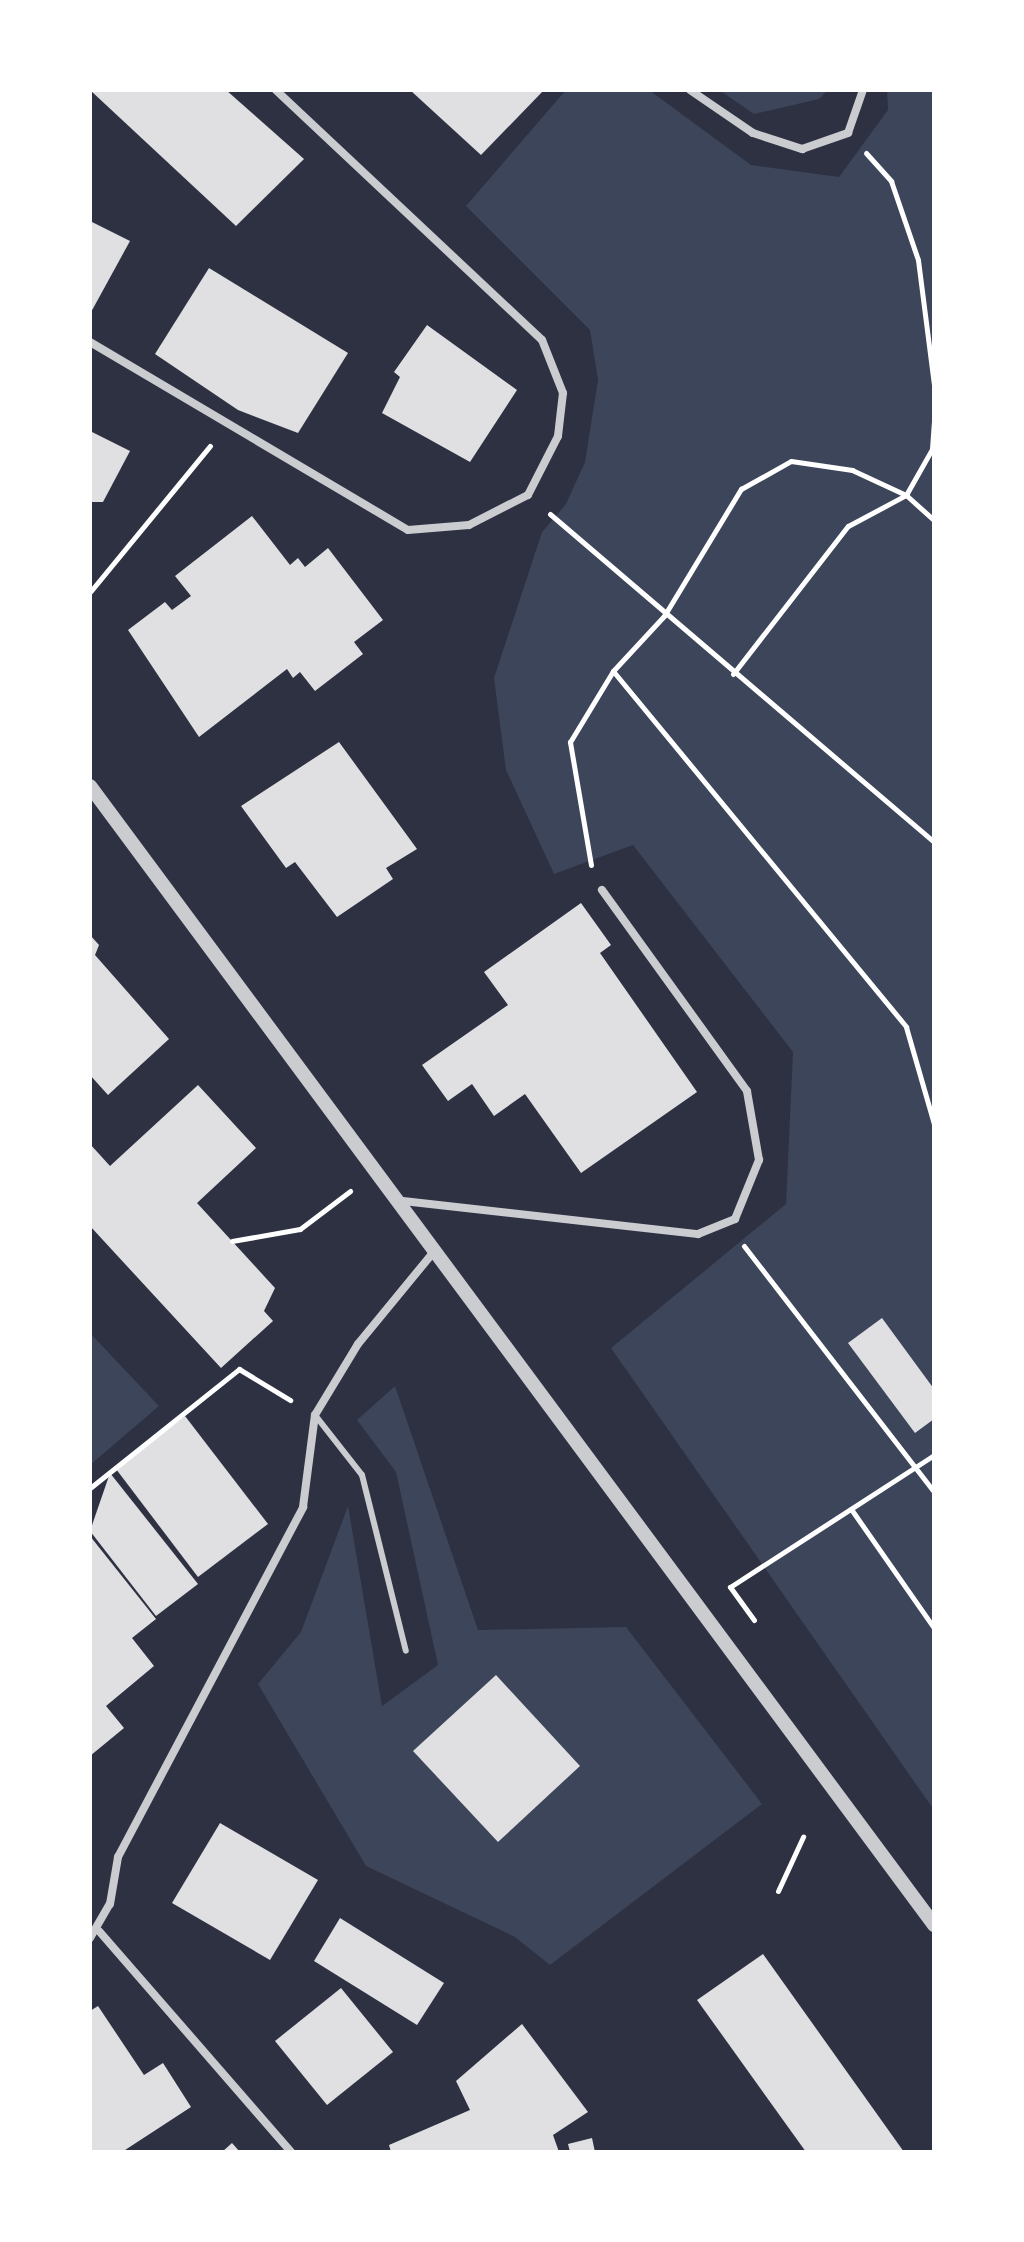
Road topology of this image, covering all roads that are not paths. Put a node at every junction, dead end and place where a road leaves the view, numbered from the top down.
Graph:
1 (276, 90) edge
2 (690, 90) edge
3 (863, 90) edge
4 (90, 342) edge
5 (90, 786) edge
6 (602, 890) road end
7 (403, 1201) junction
8 (437, 1248) junction
9 (315, 1415) junction
10 (406, 1651) dead end
11 (934, 1925) edge
12 (99, 1931) junction
13 (90, 1938) edge
14 (291, 2152) edge

1 - 4 street
2 - 3 street
5 - 7 street
6 - 7 street
7 - 8 street
8 - 9 street
8 - 11 street
9 - 10 lane
9 - 12 street
12 - 13 street
12 - 14 street

